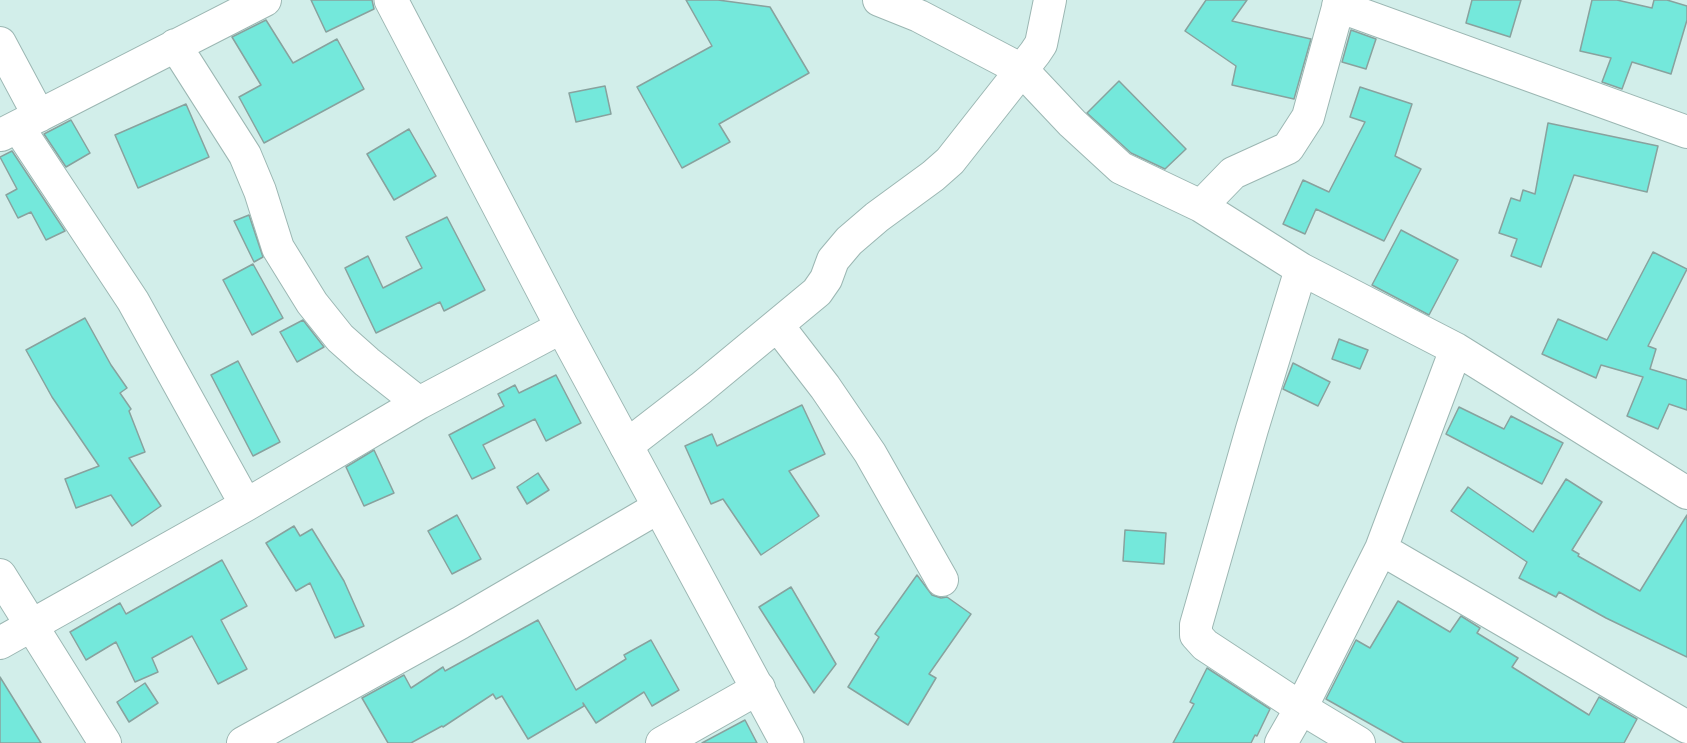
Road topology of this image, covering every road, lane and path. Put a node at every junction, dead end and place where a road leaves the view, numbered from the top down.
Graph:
1 (265, 0) edge
2 (391, 0) edge
3 (879, 0) edge
4 (1050, 0) edge
5 (1339, 3) edge
6 (0, 43) edge
7 (175, 45) junction
8 (1022, 70) junction
9 (19, 126) edge
10 (1687, 132) edge
11 (1201, 206) junction
12 (1301, 269) junction
13 (778, 326) junction
14 (562, 327) junction
15 (1456, 349) junction
16 (419, 404) junction
17 (626, 446) junction
18 (1687, 493) edge
19 (246, 505) junction
20 (659, 507) junction
21 (1381, 549) junction
22 (0, 574) edge
23 (942, 580) dead end
24 (32, 625) junction
25 (0, 643) edge
26 (759, 688) junction
27 (1301, 708) junction
28 (1681, 727) edge
29 (105, 743) edge
30 (243, 743) edge
31 (662, 743) edge
32 (788, 743) edge
33 (1281, 743) edge
34 (1359, 743) edge

1 - 7 street
2 - 14 street
3 - 8 street
4 - 8 street
5 - 10 street
5 - 11 street
6 - 9 street
7 - 9 street
7 - 16 street
8 - 11 street
8 - 13 street
9 - 19 street
11 - 12 street
12 - 15 street
12 - 27 street
13 - 17 street
13 - 23 street
14 - 16 street
14 - 17 street
15 - 18 street
15 - 21 street
16 - 19 street
17 - 20 street
19 - 24 street
20 - 26 street
20 - 30 street
21 - 27 street
21 - 28 street
22 - 24 street
24 - 25 street
24 - 29 street
26 - 31 street
26 - 32 street
27 - 33 street
27 - 34 street

